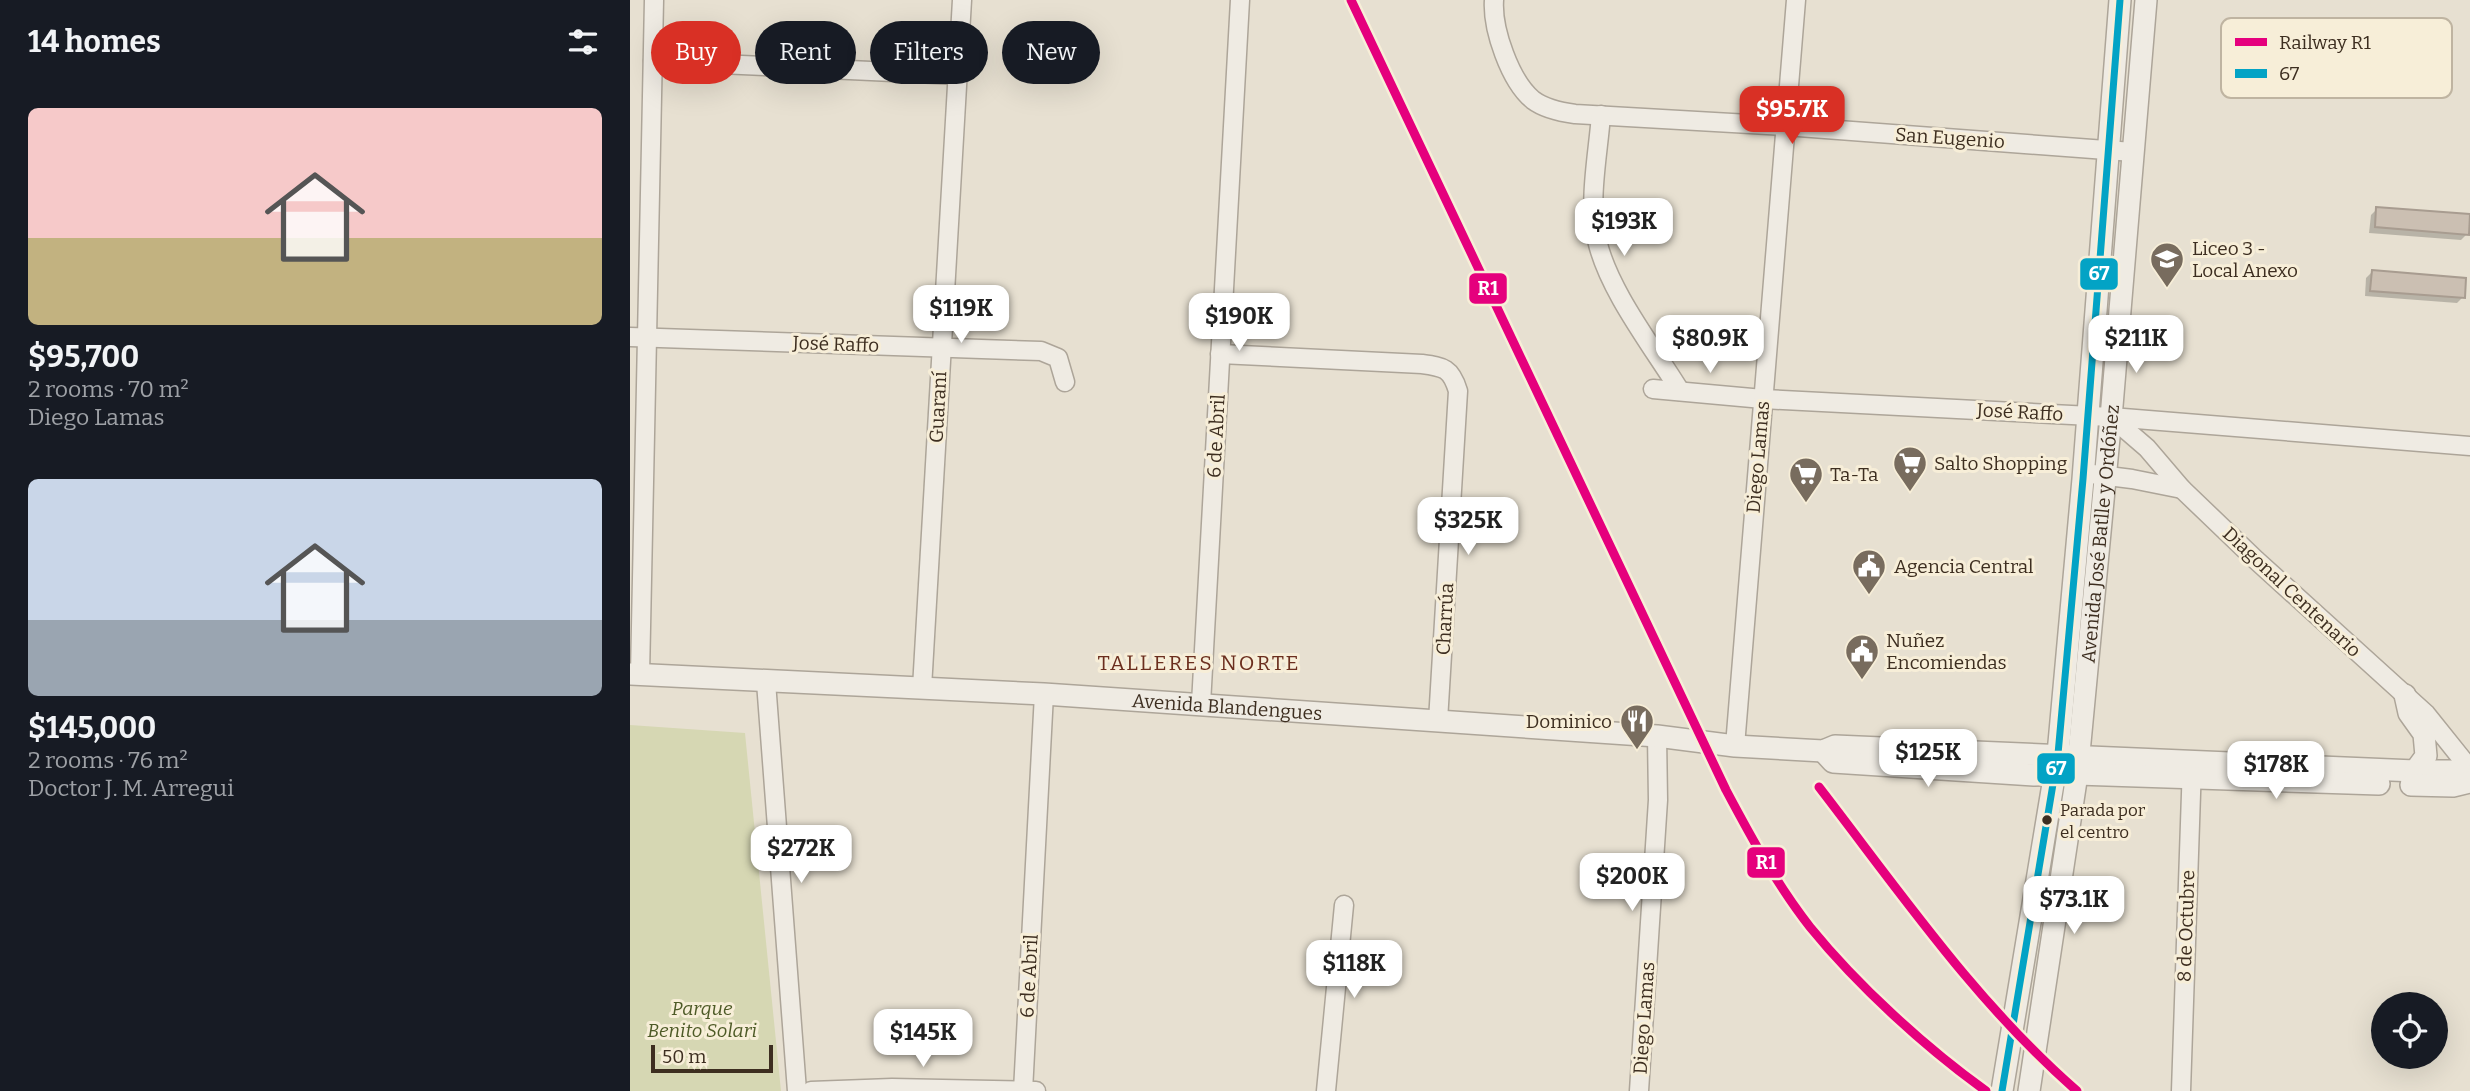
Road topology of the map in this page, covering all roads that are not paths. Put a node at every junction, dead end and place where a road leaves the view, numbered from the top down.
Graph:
1 (654, 0) edge
2 (962, 0) edge
3 (1240, 0) edge
4 (1494, 0) edge
5 (1796, 0) edge
6 (2120, 0) edge
7 (2146, 0) edge
8 (654, 21) edge
9 (961, 21) edge
10 (741, 65) edge
11 (870, 71) edge
12 (652, 84) edge
13 (957, 84) edge
14 (1601, 115) junction
15 (1785, 126) junction
16 (2108, 150) junction
17 (2133, 152) junction
18 (638, 337) edge
19 (942, 347) junction
20 (1220, 354) junction
21 (1065, 382) dead end
22 (1653, 389) dead end
23 (1681, 391) junction
24 (1763, 399) junction
25 (2088, 416) junction
26 (2111, 417) junction
27 (2470, 446) edge
28 (2105, 475) junction
29 (2083, 479) junction
30 (2182, 489) junction
31 (635, 675) edge
32 (766, 682) junction
33 (922, 688) junction
34 (1044, 694) junction
35 (2405, 695) junction
36 (1201, 704) junction
37 (1438, 721) junction
38 (1657, 736) junction
39 (1735, 746) junction
40 (2067, 765) junction
41 (2192, 769) junction
42 (2470, 769) edge
43 (2470, 777) edge
44 (2414, 778) junction
45 (2470, 782) edge
46 (1344, 905) dead end
47 (797, 1091) edge
48 (811, 1091) edge
49 (1023, 1091) edge
50 (1036, 1091) edge
51 (1326, 1091) edge
52 (1639, 1091) edge
53 (2002, 1091) edge
54 (2029, 1091) edge
55 (2181, 1091) edge

1 - 8 street
2 - 9 street, Guaraní
3 - 20 street, 6 de Abril
4 - 14 street, San Eugenio
5 - 15 street, Diego Lamas
6 - 16 street, Avenida José Batlle y Ordóñez
7 - 17 street, Avenida José Batlle y Ordóñez
10 - 11 street
12 - 18 street
13 - 19 street, Guaraní
14 - 15 street, San Eugenio
14 - 23 street
15 - 16 street, San Eugenio
15 - 24 street, Diego Lamas
16 - 17 street, San Eugenio
16 - 25 street, Avenida José Batlle y Ordóñez
17 - 26 street, Avenida José Batlle y Ordóñez
18 - 19 street, José Raffo
18 - 31 street
19 - 21 street, José Raffo
19 - 33 street, Guaraní
20 - 36 street, 6 de Abril
20 - 37 street, Charrúa
22 - 23 street, José Raffo
23 - 24 street, José Raffo
24 - 25 street, José Raffo
24 - 39 street, Diego Lamas
25 - 26 street, José Raffo
25 - 29 street, Avenida José Batlle y Ordóñez
26 - 27 street, José Raffo
26 - 28 street, Avenida José Batlle y Ordóñez
26 - 30 street, Diagonal Centenario
28 - 29 street
28 - 30 street
28 - 40 street, Avenida José Batlle y Ordóñez
29 - 40 street, Avenida José Batlle y Ordóñez
30 - 35 street, Diagonal Centenario
31 - 32 street, Avenida Blandengues
32 - 33 street, Avenida Blandengues
32 - 47 street
33 - 34 street, Avenida Blandengues
34 - 36 street, Avenida Blandengues
34 - 49 street, 6 de Abril
35 - 42 street, Diagonal Centenario
35 - 44 street
36 - 37 street, Avenida Blandengues
37 - 38 street, Avenida Blandengues
38 - 39 street, Avenida Blandengues
38 - 52 street, Diego Lamas
39 - 40 street, Avenida Blandengues
40 - 41 street, Avenida Blandengues
40 - 53 street
40 - 54 street
41 - 44 street, Avenida Blandengues
41 - 55 street, 8 de Octubre
43 - 44 street, Avenida Blandengues
44 - 45 street, Avenida Blandengues
46 - 51 street
48 - 49 street
49 - 50 street

